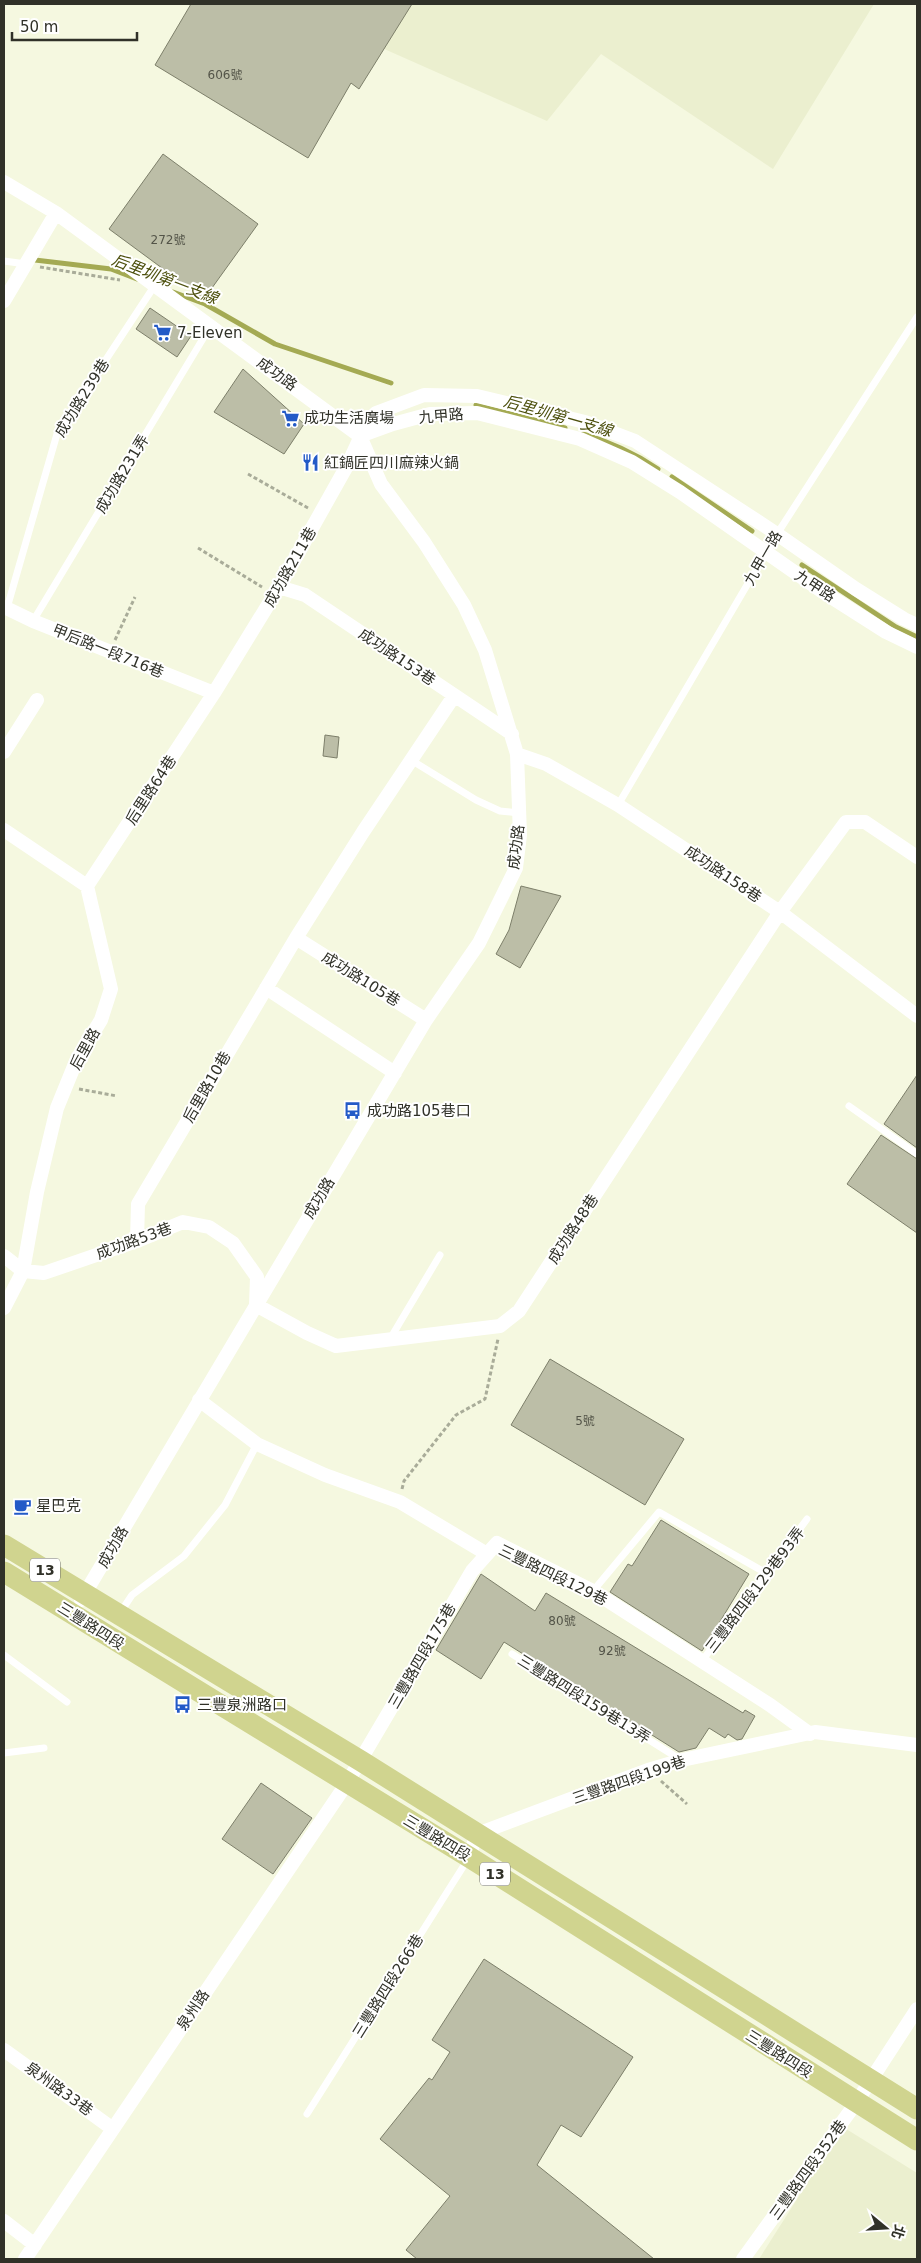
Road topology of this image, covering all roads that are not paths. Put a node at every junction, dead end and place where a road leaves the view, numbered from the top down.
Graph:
1 (4, 182) edge
2 (56, 213) junction
3 (4, 260) edge
4 (26, 264) junction
5 (155, 285) junction
6 (4, 301) edge
7 (917, 318) edge
8 (210, 326) junction
9 (360, 436) junction
10 (671, 465) junction
11 (661, 481) junction
12 (776, 534) junction
13 (766, 554) junction
14 (277, 591) junction
15 (5, 607) edge
16 (33, 621) junction
17 (917, 624) edge
18 (917, 647) edge
19 (214, 694) junction
20 (454, 696) junction
21 (37, 700) dead end
22 (512, 734) junction
23 (4, 752) edge
24 (517, 754) junction
25 (411, 760) junction
26 (618, 805) junction
27 (519, 812) junction
28 (4, 830) edge
29 (917, 857) edge
30 (87, 886) junction
31 (780, 912) junction
32 (296, 938) junction
33 (266, 988) junction
34 (917, 1016) edge
35 (426, 1020) junction
36 (395, 1072) junction
37 (849, 1106) dead end
38 (917, 1154) edge
39 (137, 1241) junction
40 (4, 1256) edge
41 (440, 1256) dead end
42 (23, 1271) junction
43 (256, 1305) junction
44 (4, 1308) edge
45 (389, 1339) junction
46 (199, 1400) junction
47 (257, 1444) junction
48 (807, 1519) dead end
49 (4, 1545) edge
50 (487, 1554) junction
51 (4, 1572) edge
52 (766, 1573) junction
53 (593, 1591) junction
54 (85, 1595) junction
55 (70, 1613) junction
56 (119, 1616) junction
57 (512, 1654) dead end
58 (4, 1655) edge
59 (702, 1661) junction
60 (68, 1702) dead end
61 (810, 1734) junction
62 (917, 1745) edge
63 (44, 1748) dead end
64 (4, 1753) edge
65 (682, 1760) junction
66 (361, 1761) junction
67 (347, 1783) junction
68 (477, 1834) junction
69 (469, 1857) junction
70 (917, 2008) edge
71 (4, 2050) edge
72 (871, 2080) junction
73 (856, 2103) junction
74 (917, 2109) edge
75 (307, 2114) dead end
76 (113, 2129) junction
77 (917, 2140) edge
78 (4, 2221) edge
79 (35, 2245) junction
80 (25, 2259) edge
81 (744, 2259) edge

1 - 2 street, 成功路
2 - 4 street
2 - 5 street, 成功路
3 - 4 lane
4 - 6 street
5 - 8 street, 成功路
5 - 15 lane, 成功路239巷
7 - 12 lane, 九甲一路
8 - 9 street, 成功路
8 - 16 lane, 成功路231弄
9 - 10 street, 九甲路
9 - 11 street, 九甲路
9 - 14 street, 成功路211巷
9 - 22 street, 成功路
10 - 11 lane
10 - 12 street, 九甲路
11 - 13 street, 九甲路
12 - 13 lane, 九甲一路
12 - 17 street, 九甲路
13 - 18 street, 九甲路
13 - 26 lane, 九甲一路
14 - 19 street, 成功路211巷
14 - 20 street, 成功路153巷
15 - 16 street, 甲后路一段716巷
16 - 19 street, 甲后路一段716巷
19 - 30 street, 后里路64巷
20 - 22 street, 成功路153巷
20 - 25 street, 后里路10巷
21 - 23 street
22 - 24 street, 成功路
24 - 26 street, 成功路158巷
24 - 27 street, 成功路
25 - 27 lane
25 - 32 street, 后里路10巷
26 - 31 street, 成功路158巷
27 - 35 street, 成功路
28 - 30 street
29 - 31 street, 成功路48巷
30 - 42 street, 后里路
31 - 34 street, 成功路158巷
31 - 45 street, 成功路48巷
32 - 33 street, 后里路10巷
32 - 35 street, 成功路105巷
33 - 36 street
33 - 39 street, 后里路10巷
35 - 36 street, 成功路
36 - 43 street, 成功路
37 - 38 lane
39 - 42 street, 成功路53巷
39 - 43 street, 成功路53巷
40 - 42 street
41 - 45 lane
42 - 44 street, 后里路
43 - 45 street
43 - 46 street, 成功路
46 - 47 street, 三豐路四段129巷
46 - 54 street, 成功路
47 - 50 street, 三豐路四段129巷
47 - 56 lane
48 - 52 lane, 三豐路四段129巷93弄
49 - 54 main road, 三豐路四段 / 13
50 - 53 street, 三豐路四段129巷
50 - 66 street, 三豐路四段175巷
51 - 55 main road, 三豐路四段 / 13
52 - 53 lane
52 - 59 lane, 三豐路四段129巷93弄
53 - 59 street, 三豐路四段129巷
54 - 55 street, 成功路
54 - 56 main road, 三豐路四段 / 13
55 - 67 main road, 三豐路四段 / 13
56 - 66 main road, 三豐路四段 / 13
57 - 65 lane, 三豐路四段159巷13弄
58 - 60 lane
59 - 61 street, 三豐路四段129巷
61 - 62 street, 三豐路四段199巷
61 - 65 street, 三豐路四段199巷
63 - 64 lane
65 - 68 street, 三豐路四段199巷
66 - 67 street, 泉州路
66 - 68 main road, 三豐路四段 / 13
67 - 69 main road, 三豐路四段 / 13
67 - 76 street, 泉州路
68 - 69 street
68 - 72 main road, 三豐路四段 / 13
69 - 73 main road, 三豐路四段 / 13
69 - 75 lane, 三豐路四段266巷
70 - 72 street, 三豐路四段352巷
71 - 76 street, 泉州路33巷
72 - 73 street, 三豐路四段352巷
72 - 74 main road, 三豐路四段 / 13
73 - 77 main road, 三豐路四段 / 13
73 - 81 street, 三豐路四段352巷
76 - 79 street, 泉州路
78 - 79 street
79 - 80 street, 泉州路

